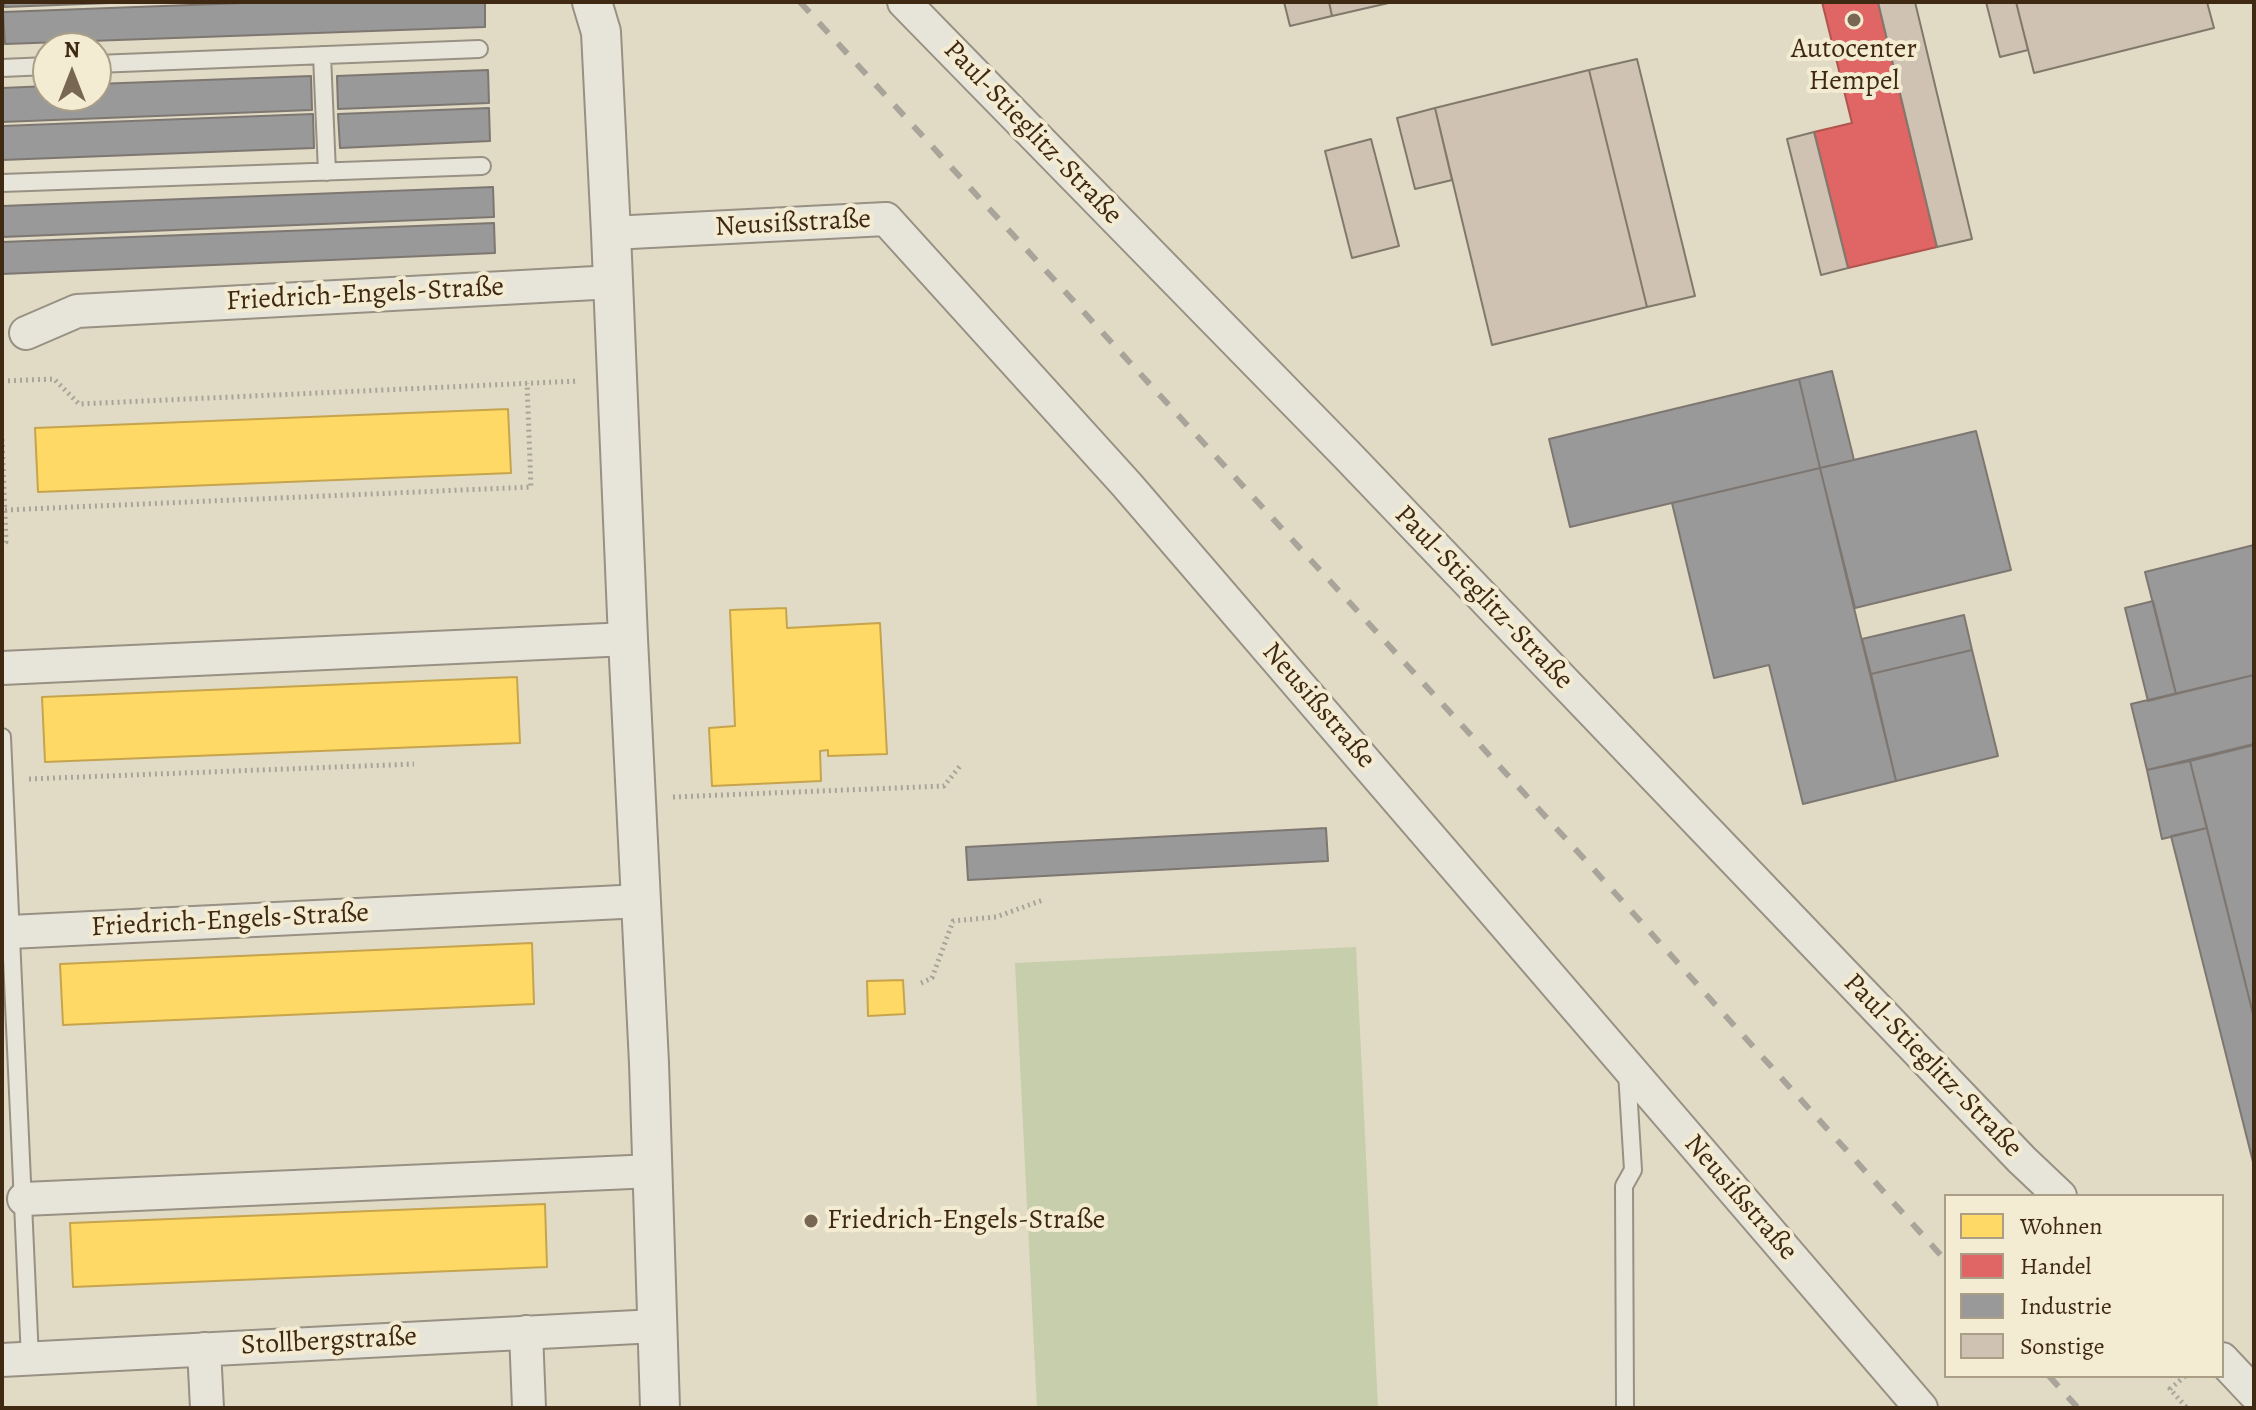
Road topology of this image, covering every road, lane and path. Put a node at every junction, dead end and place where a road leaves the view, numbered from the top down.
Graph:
1 (592, 2) edge
2 (904, 2) edge
3 (479, 49) dead end
4 (322, 55) junction
5 (112, 63) edge
6 (32, 67) edge
7 (2, 68) edge
8 (482, 166) dead end
9 (327, 172) junction
10 (2, 183) edge
11 (611, 233) junction
12 (614, 282) junction
13 (26, 333) dead end
14 (618, 379) junction
15 (2, 381) edge
16 (527, 383) junction
17 (2, 439) edge
18 (5, 510) junction
19 (2, 546) edge
20 (628, 639) junction
21 (2, 668) edge
22 (2, 737) edge
23 (414, 764) dead end
24 (960, 766) dead end
25 (4, 780) junction
26 (636, 798) junction
27 (1043, 900) dead end
28 (642, 901) junction
29 (10, 932) junction
30 (921, 983) dead end
31 (1627, 1067) junction
32 (653, 1171) junction
33 (2058, 1194) edge
34 (24, 1199) junction
35 (656, 1326) junction
36 (526, 1332) junction
37 (204, 1349) junction
38 (16, 1359) edge
39 (2224, 1361) edge
40 (2183, 1378) edge
41 (2254, 1393) edge
42 (207, 1408) edge
43 (529, 1408) edge
44 (660, 1408) edge
45 (1625, 1408) edge
46 (1921, 1408) edge
47 (2187, 1408) edge

1 - 11 street
2 - 33 street, Paul-Stieglitz-Straße
3 - 4 lane
4 - 5 lane
4 - 9 lane
6 - 7 lane
8 - 9 lane
9 - 10 lane
11 - 12 street
11 - 31 street, Neusißstraße
12 - 13 street, Friedrich-Engels-Straße
12 - 14 street
14 - 16 path
14 - 20 street
15 - 16 path
16 - 18 path
17 - 18 path
18 - 19 path
20 - 21 street
20 - 26 street
22 - 25 lane
23 - 25 path
24 - 26 path
25 - 29 lane
26 - 28 street
27 - 30 path
28 - 29 street, Friedrich-Engels-Straße
28 - 32 street
29 - 34 lane
31 - 45 lane
31 - 46 street, Neusißstraße
32 - 34 street
32 - 35 street
34 - 38 lane
35 - 36 street, Stollbergstraße
35 - 44 street
36 - 37 street, Stollbergstraße
36 - 43 street
37 - 38 street, Stollbergstraße
37 - 42 street
39 - 41 street
40 - 47 path

